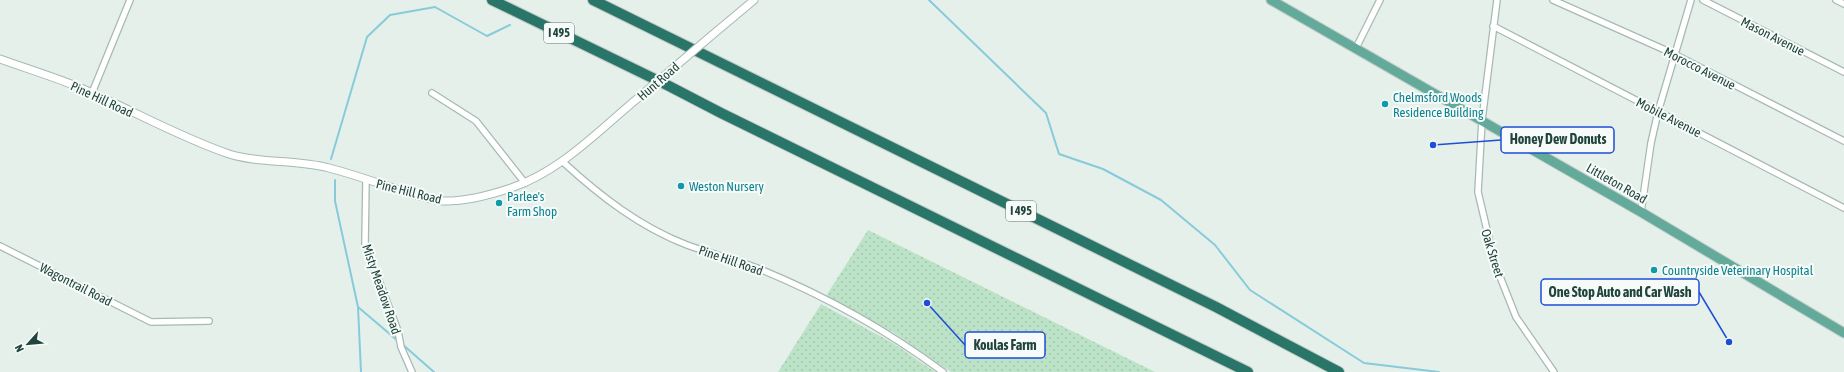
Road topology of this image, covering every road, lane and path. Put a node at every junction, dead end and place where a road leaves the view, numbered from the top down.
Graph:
1 (130, 0) edge
2 (492, 0) edge
3 (594, 0) edge
4 (754, 0) edge
5 (1271, 0) edge
6 (1380, 0) edge
7 (1498, 0) edge
8 (1552, 0) edge
9 (1691, 0) edge
10 (1703, 0) edge
11 (1836, 0) edge
12 (1844, 4) edge
13 (1493, 26) junction
14 (1356, 48) junction
15 (1674, 54) junction
16 (0, 59) edge
17 (1844, 72) edge
18 (92, 93) junction
19 (432, 94) dead end
20 (1658, 112) junction
21 (1482, 120) junction
22 (1844, 141) edge
23 (562, 162) junction
24 (366, 180) junction
25 (525, 183) junction
26 (1844, 208) edge
27 (1641, 212) junction
28 (0, 246) edge
29 (209, 321) dead end
30 (1844, 333) edge
31 (412, 372) edge
32 (943, 372) edge
33 (1248, 372) edge
34 (1338, 372) edge
35 (1554, 372) edge

1 - 18 street
2 - 33 highway, I 495
3 - 34 highway, I 495
4 - 23 street, Hunt Road, bridge
5 - 14 main road, Littleton Road
6 - 14 street
7 - 13 street
8 - 15 street, Morocco Avenue
9 - 15 street
10 - 17 street, Mason Avenue
11 - 12 street
13 - 20 street, Mobile Avenue
13 - 21 street
14 - 21 main road, Littleton Road
15 - 20 street
15 - 22 street, Morocco Avenue
16 - 18 street, Pine Hill Road
18 - 24 street, Pine Hill Road
19 - 25 street
20 - 26 street, Mobile Avenue
20 - 27 street
21 - 27 main road, Littleton Road
21 - 35 street, Oak Street
23 - 25 street, Pine Hill Road
23 - 32 street, Pine Hill Road
24 - 25 street, Pine Hill Road
24 - 31 street, Misty Meadow Road
27 - 30 main road, Littleton Road
28 - 29 street, Wagontrail Road

